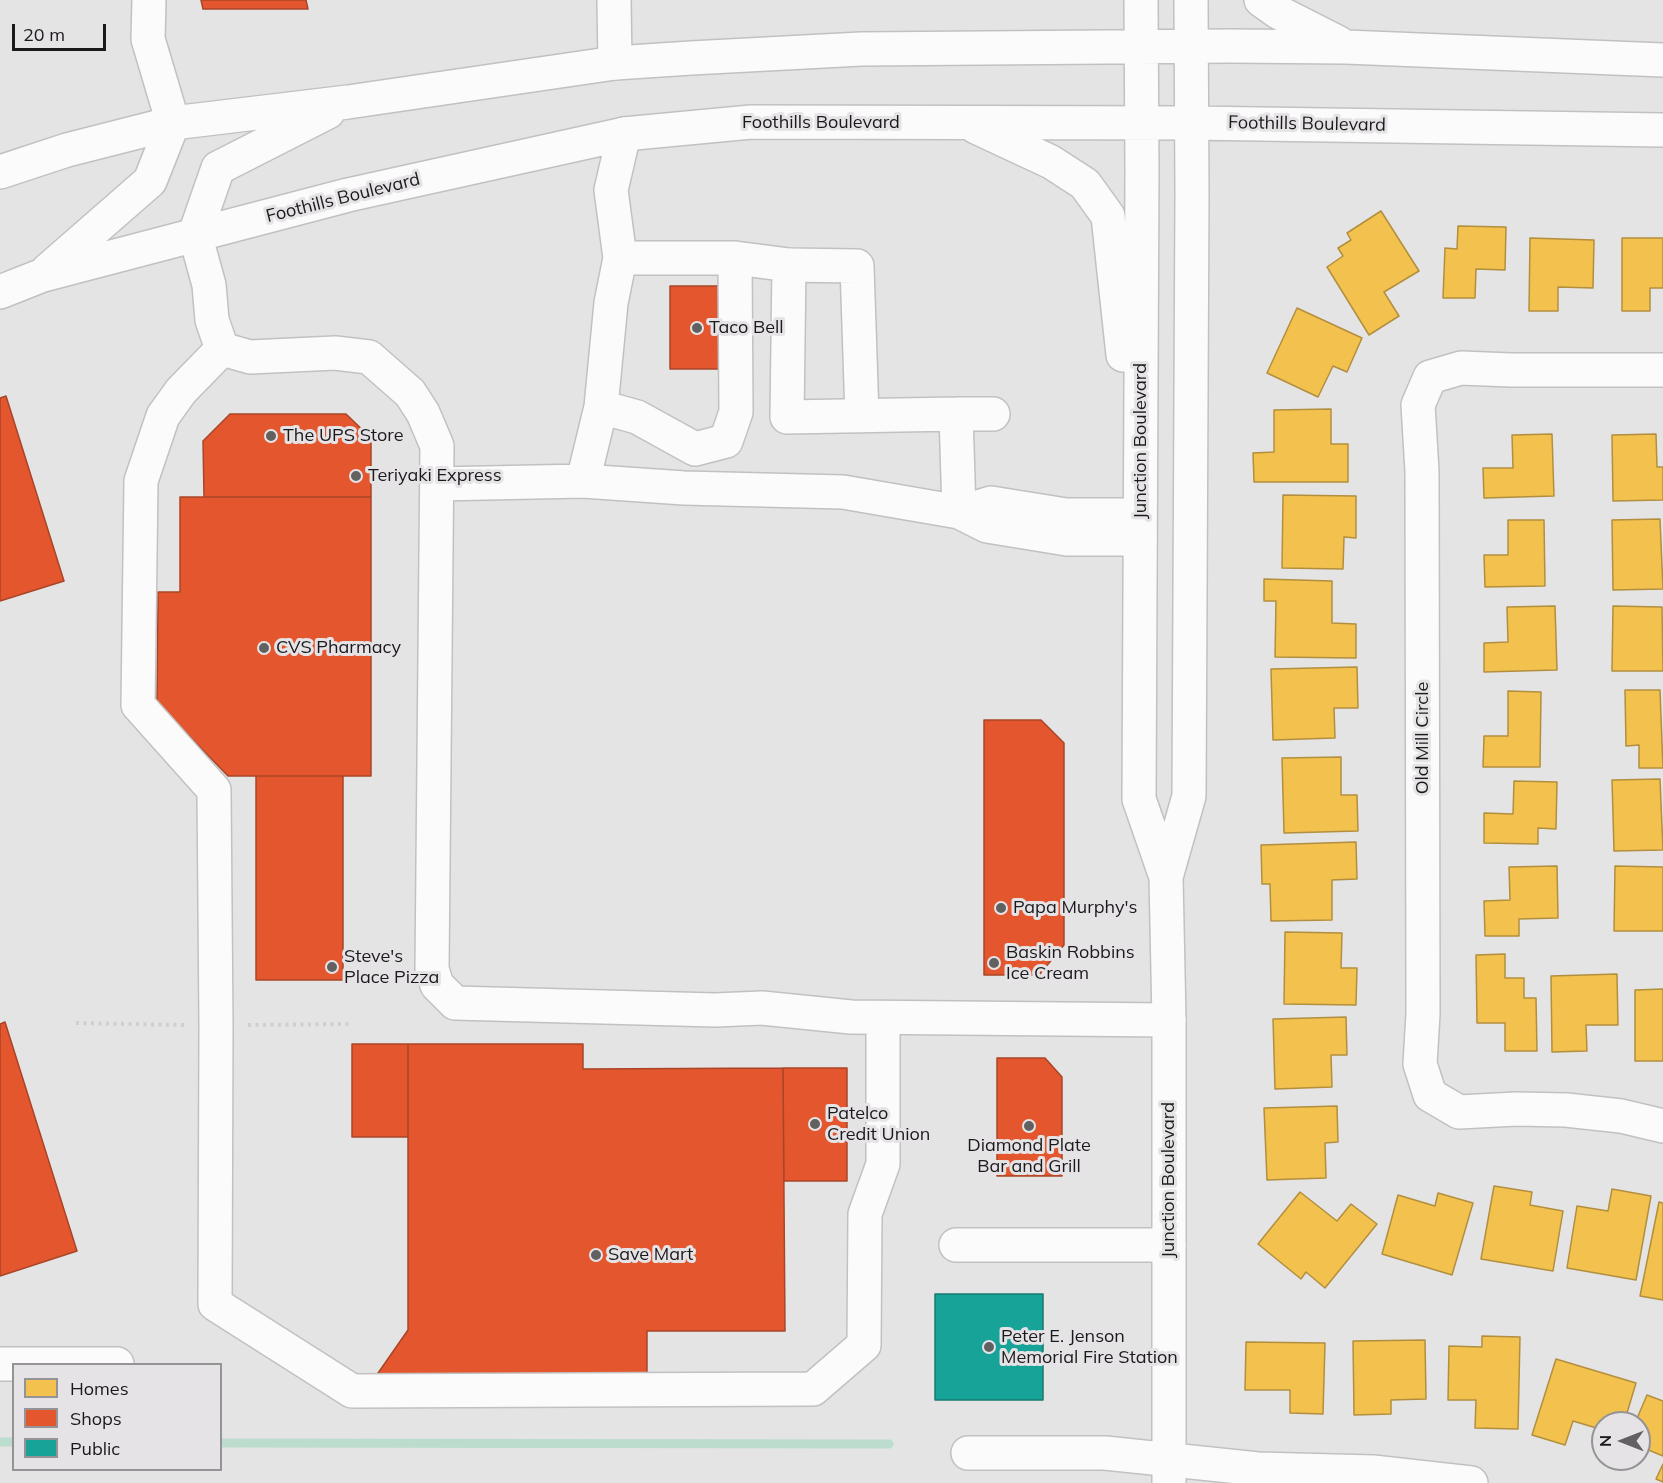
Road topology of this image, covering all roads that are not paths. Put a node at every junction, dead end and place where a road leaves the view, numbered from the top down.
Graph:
1 (148, 0) edge
2 (614, 0) edge
3 (1141, 0) edge
4 (1191, 0) edge
5 (1262, 0) edge
6 (1142, 46) junction
7 (1191, 46) junction
8 (1346, 46) junction
9 (1663, 60) edge
10 (615, 63) junction
11 (348, 102) junction
12 (964, 122) junction
13 (1142, 122) junction
14 (173, 123) junction
15 (1192, 123) junction
16 (1663, 130) edge
17 (624, 134) junction
18 (0, 172) edge
19 (195, 234) junction
20 (620, 258) junction
21 (735, 258) junction
22 (789, 265) junction
23 (43, 275) junction
24 (0, 292) edge
25 (222, 349) junction
26 (1663, 370) edge
27 (601, 407) junction
28 (956, 414) junction
29 (993, 414) dead end
30 (862, 416) junction
31 (583, 481) junction
32 (436, 484) junction
33 (959, 512) junction
34 (1140, 527) junction
35 (1166, 877) junction
36 (883, 1018) junction
37 (1168, 1020) junction
38 (1663, 1126) edge
39 (956, 1245) dead end
40 (1169, 1245) junction
41 (968, 1453) dead end
42 (1169, 1471) edge
43 (1471, 1483) edge

1 - 14 main road
2 - 10 main road
3 - 6 main road, Junction Boulevard
4 - 7 main road, Junction Boulevard
5 - 8 main road
6 - 7 main road
6 - 10 main road
6 - 13 main road, Junction Boulevard
7 - 8 main road
7 - 15 main road, Junction Boulevard
8 - 9 main road
10 - 11 main road
11 - 14 main road
11 - 19 main road
12 - 13 main road, Foothills Boulevard
12 - 17 main road, Foothills Boulevard
12 - 34 main road
13 - 15 main road, Foothills Boulevard
13 - 34 main road, Junction Boulevard
14 - 18 main road
14 - 23 main road
15 - 16 main road, Foothills Boulevard
15 - 35 main road, Junction Boulevard
17 - 19 main road, Foothills Boulevard
17 - 20 main road
19 - 23 main road, Foothills Boulevard
19 - 25 main road
20 - 21 main road
20 - 27 main road
21 - 22 main road
21 - 27 main road
22 - 30 main road
22 - 30 main road
23 - 24 main road, Foothills Boulevard
25 - 32 main road
25 - 36 main road
26 - 38 main road, Old Mill Circle
27 - 31 main road
28 - 29 main road
28 - 30 main road
28 - 33 main road
31 - 32 main road
31 - 33 main road
32 - 36 main road
33 - 34 main road
34 - 35 main road, Junction Boulevard
35 - 37 main road, Junction Boulevard
36 - 37 main road
37 - 40 main road, Junction Boulevard
39 - 40 main road
40 - 42 main road, Junction Boulevard
41 - 42 main road
42 - 43 main road

